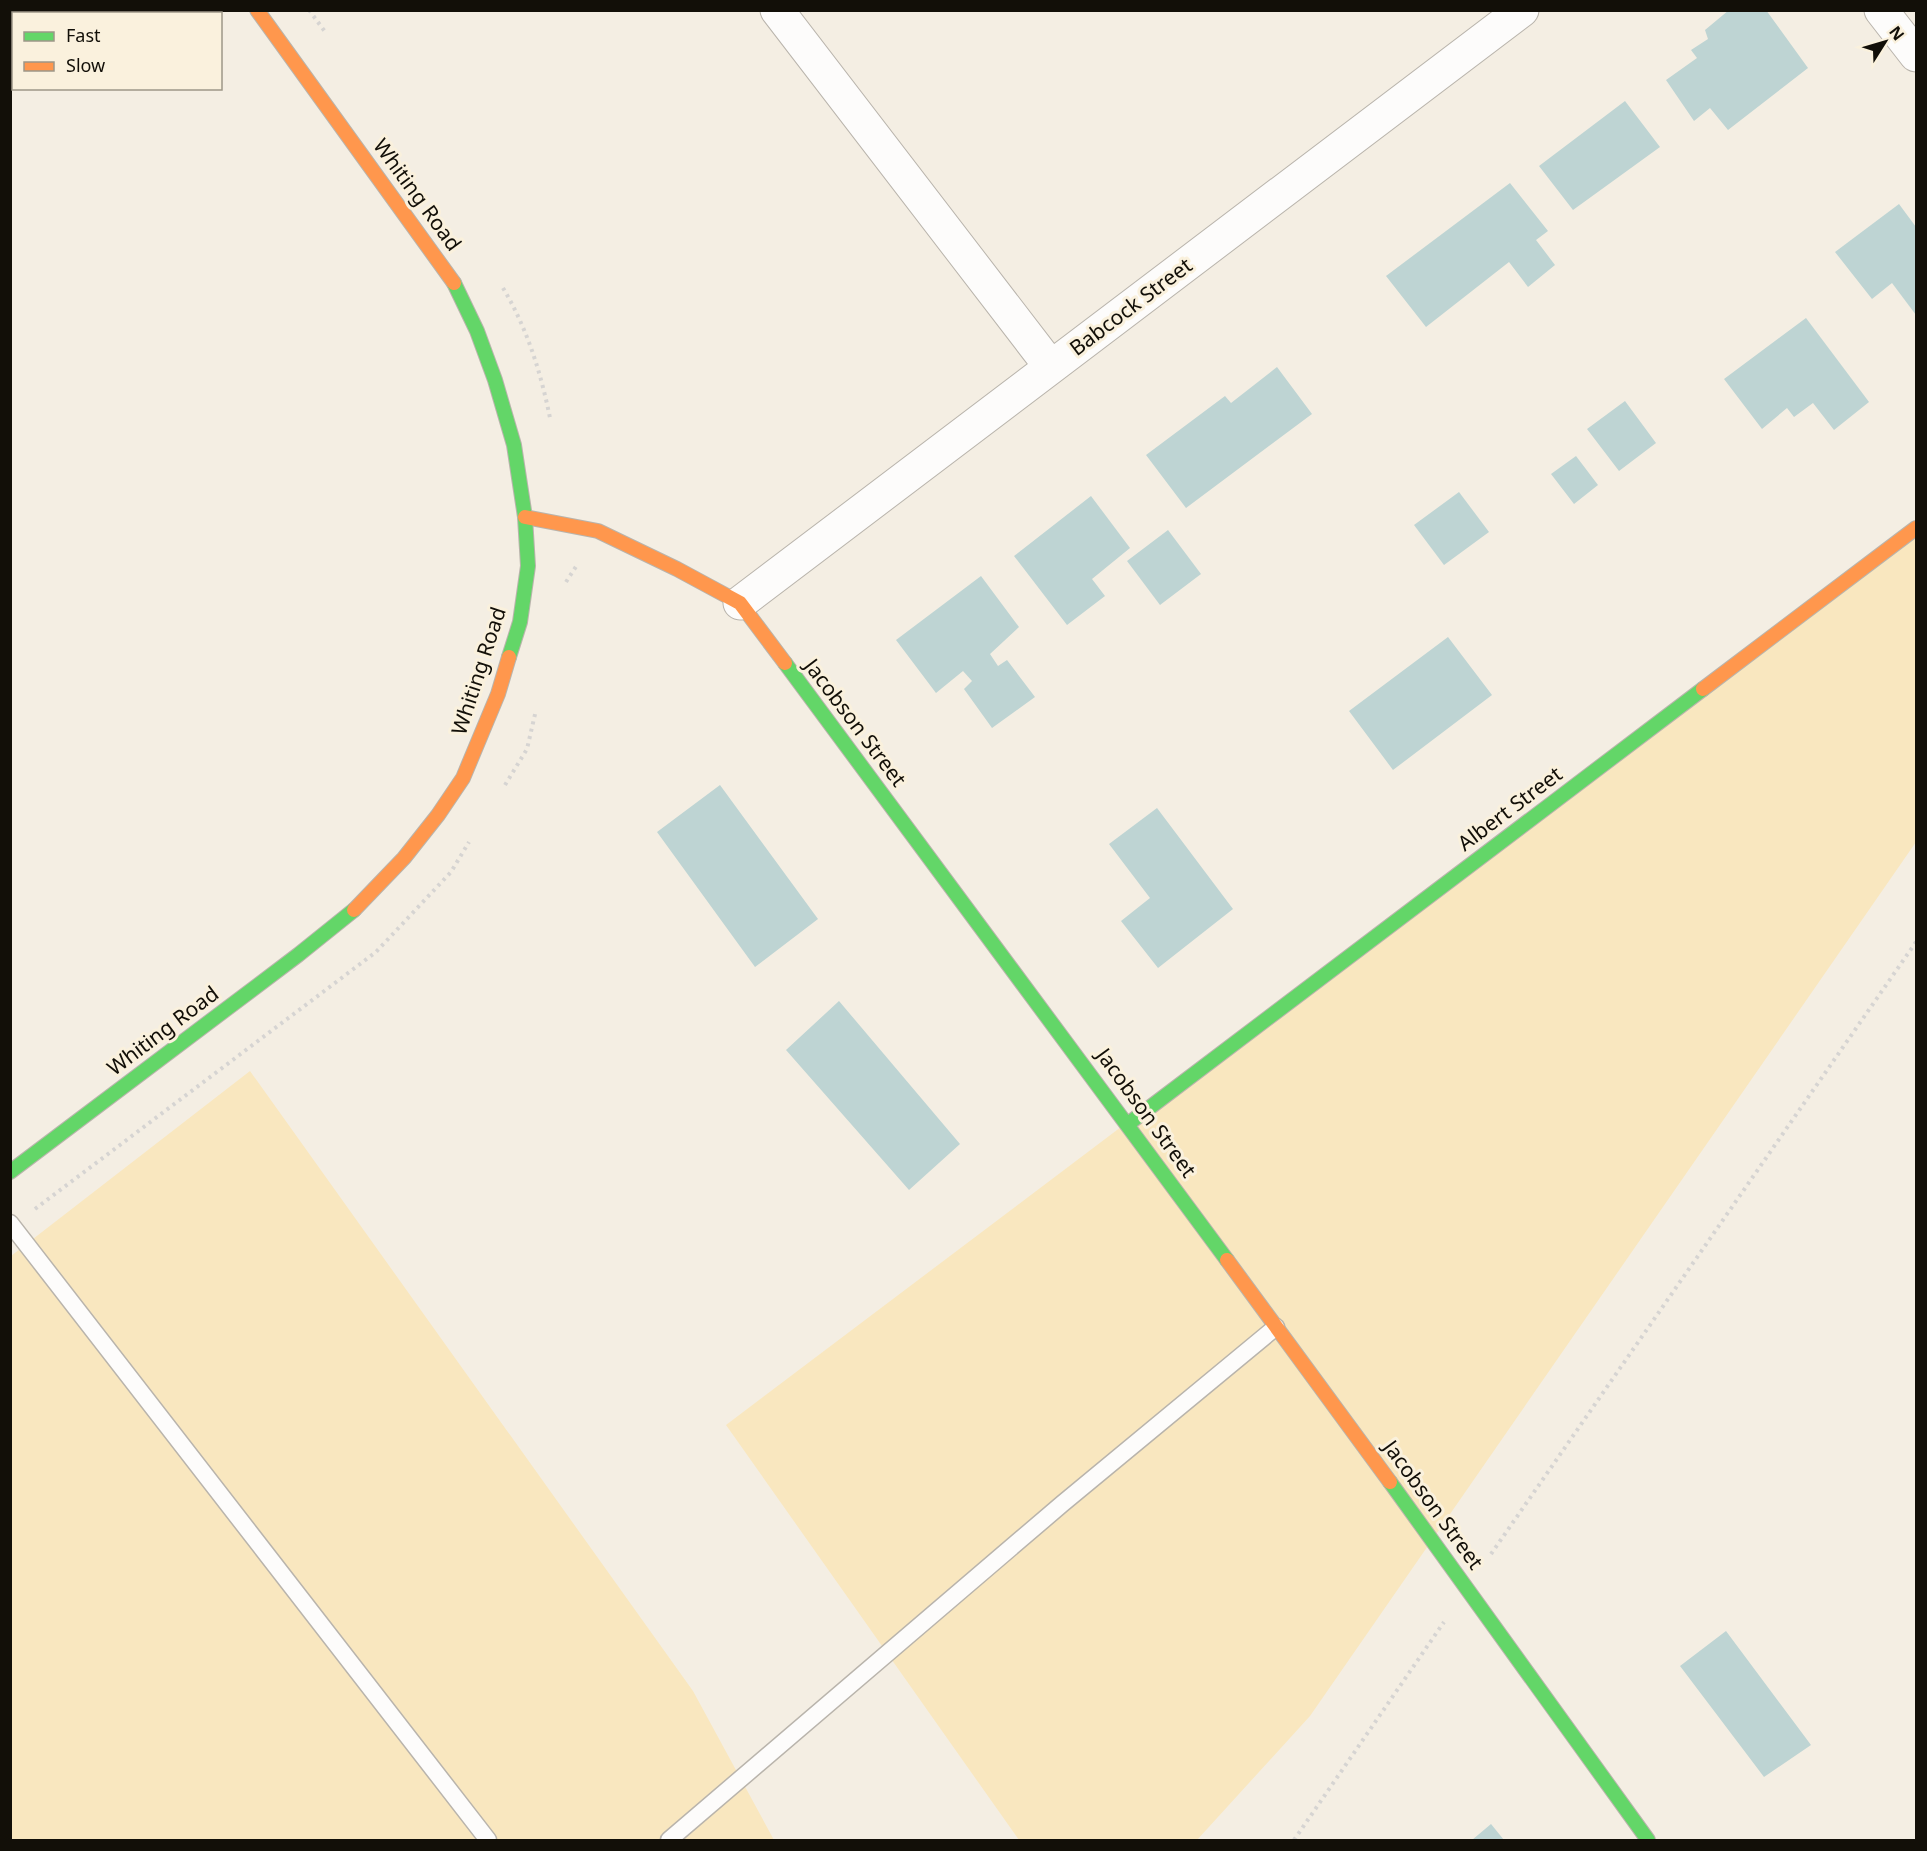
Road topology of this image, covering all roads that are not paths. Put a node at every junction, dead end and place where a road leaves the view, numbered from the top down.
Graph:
1 (257, 10) edge
2 (777, 10) edge
3 (1522, 10) edge
4 (1881, 10) edge
5 (1917, 55) edge
6 (1052, 367) junction
7 (525, 517) junction
8 (1917, 528) edge
9 (740, 603) junction
10 (1128, 1124) junction
11 (10, 1172) edge
12 (10, 1223) edge
13 (1276, 1327) junction
14 (488, 1840) edge
15 (669, 1840) edge
16 (1648, 1840) edge

1 - 7 street, Whiting Road
2 - 6 street
3 - 6 street, Babcock Street
4 - 5 street
6 - 9 street, Babcock Street
7 - 9 street, Jacobson Street
7 - 11 street, Whiting Road
8 - 10 street, Albert Street
9 - 10 street, Jacobson Street
10 - 13 street, Jacobson Street
12 - 14 lane
13 - 15 lane
13 - 16 street, Jacobson Street

